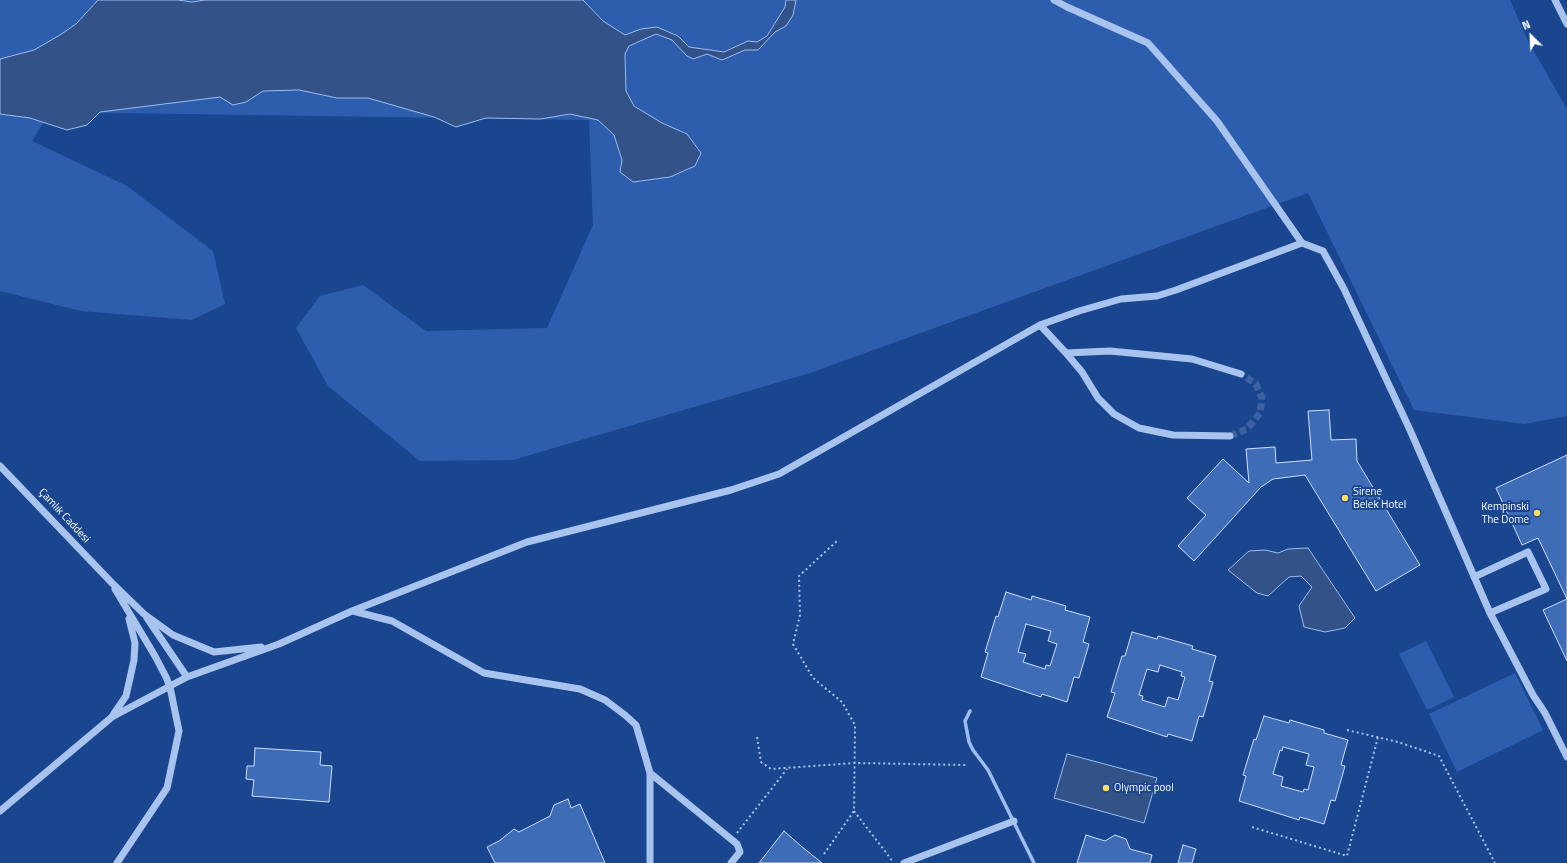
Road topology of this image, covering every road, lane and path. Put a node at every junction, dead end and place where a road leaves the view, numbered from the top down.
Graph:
1 (1054, 0) edge
2 (1555, 0) edge
3 (1567, 24) edge
4 (1302, 243) junction
5 (1040, 325) junction
6 (1066, 353) junction
7 (1241, 374) tunnel mouth
8 (1230, 436) tunnel mouth
9 (0, 466) edge
10 (837, 541) dead end
11 (1474, 577) junction
12 (112, 583) junction
13 (352, 611) junction
14 (128, 613) junction
15 (1490, 613) junction
16 (144, 614) junction
17 (279, 644) junction
18 (188, 678) junction
19 (170, 687) junction
20 (112, 716) junction
21 (1347, 730) dead end
22 (757, 737) dead end
23 (1378, 737) junction
24 (1567, 757) edge
25 (855, 763) junction
26 (966, 764) dead end
27 (787, 769) junction
28 (650, 773) junction
29 (854, 811) junction
30 (0, 812) edge
31 (1014, 821) dead end
32 (1252, 827) dead end
33 (732, 840) junction
34 (824, 854) dead end
35 (117, 863) edge
36 (650, 863) edge
37 (731, 863) edge
38 (890, 863) edge
39 (904, 863) edge
40 (1495, 863) edge

1 - 4 street
2 - 3 street
4 - 5 street
4 - 11 street
5 - 6 street
5 - 13 street
6 - 7 street
6 - 8 street
9 - 12 street, Çamlık Caddesi
10 - 25 path
11 - 15 street
11 - 15 street
12 - 14 street
12 - 16 street
13 - 17 street
13 - 28 street
14 - 19 street
14 - 20 street
15 - 24 street
16 - 17 street
16 - 18 street
17 - 18 street
18 - 19 street
19 - 20 street
19 - 35 street
20 - 30 street
21 - 23 path
22 - 27 path
23 - 32 path
23 - 40 path
25 - 26 path
25 - 27 path
25 - 29 path
27 - 33 path
28 - 33 street
28 - 36 street
29 - 34 path
29 - 38 path
31 - 39 street
33 - 37 street

